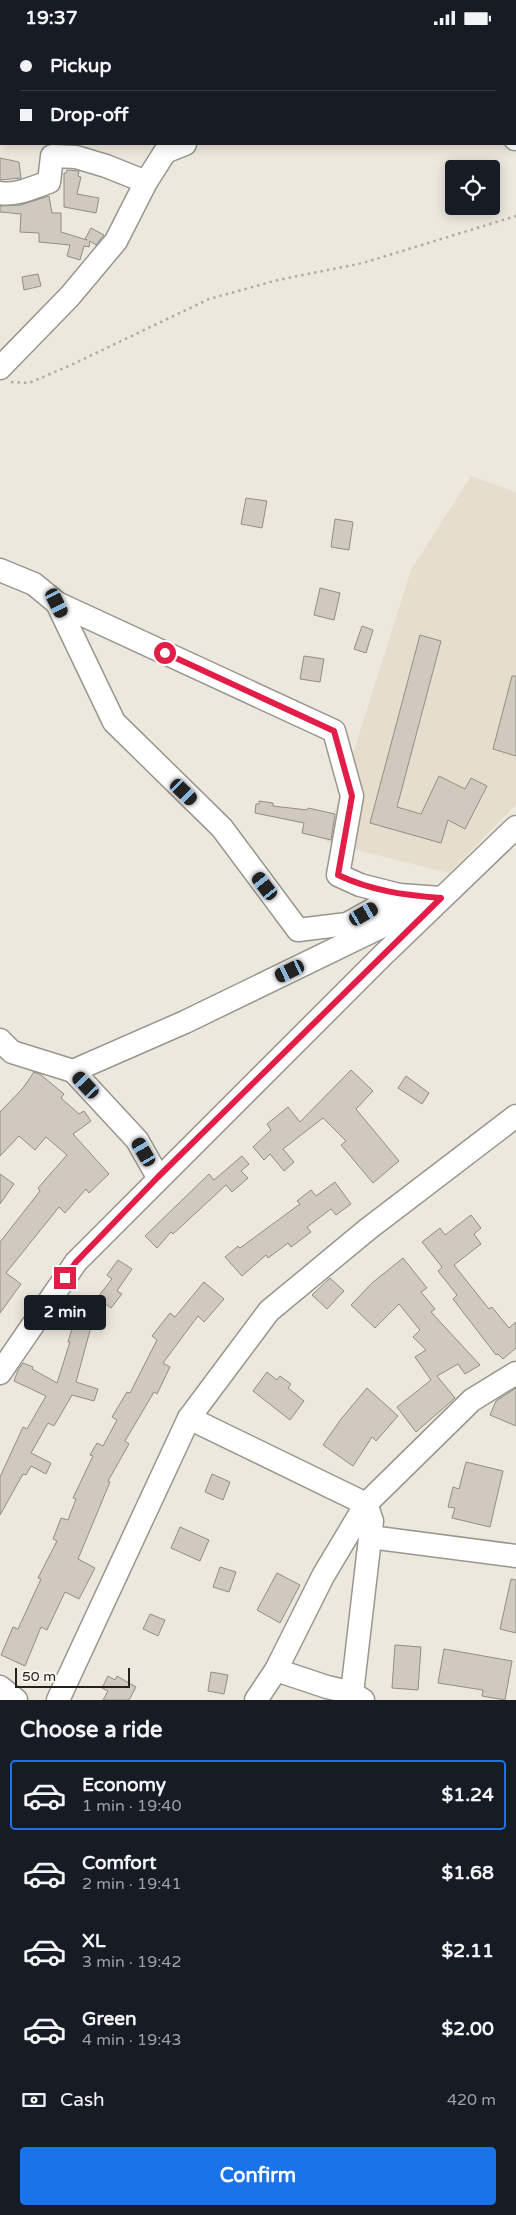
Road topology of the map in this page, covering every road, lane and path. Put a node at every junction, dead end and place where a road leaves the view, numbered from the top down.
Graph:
1 (173, 147) edge
2 (146, 182) junction
3 (0, 193) edge
4 (516, 216) edge
5 (5, 375) edge
6 (0, 570) edge
7 (57, 603) junction
8 (515, 830) edge
9 (399, 895) junction
10 (441, 898) junction
11 (4, 1052) edge
12 (73, 1071) junction
13 (516, 1116) edge
14 (158, 1177) junction
15 (0, 1373) edge
16 (516, 1373) edge
17 (189, 1418) junction
18 (366, 1504) junction
19 (370, 1537) junction
20 (516, 1556) edge
21 (276, 1670) junction
22 (0, 1687) edge
23 (357, 1696) edge
24 (16, 1700) edge
25 (58, 1700) edge
26 (256, 1700) edge

1 - 2 street
2 - 3 street
2 - 5 street
4 - 5 path
6 - 7 street
7 - 9 street
7 - 9 street
8 - 10 street
9 - 10 street
10 - 12 street
10 - 14 street
11 - 12 street
12 - 14 street
13 - 17 street
14 - 15 street
16 - 18 street
17 - 18 street
17 - 25 street
18 - 19 street
18 - 21 street
19 - 20 street
19 - 23 street
21 - 23 street
21 - 26 street
22 - 24 street

